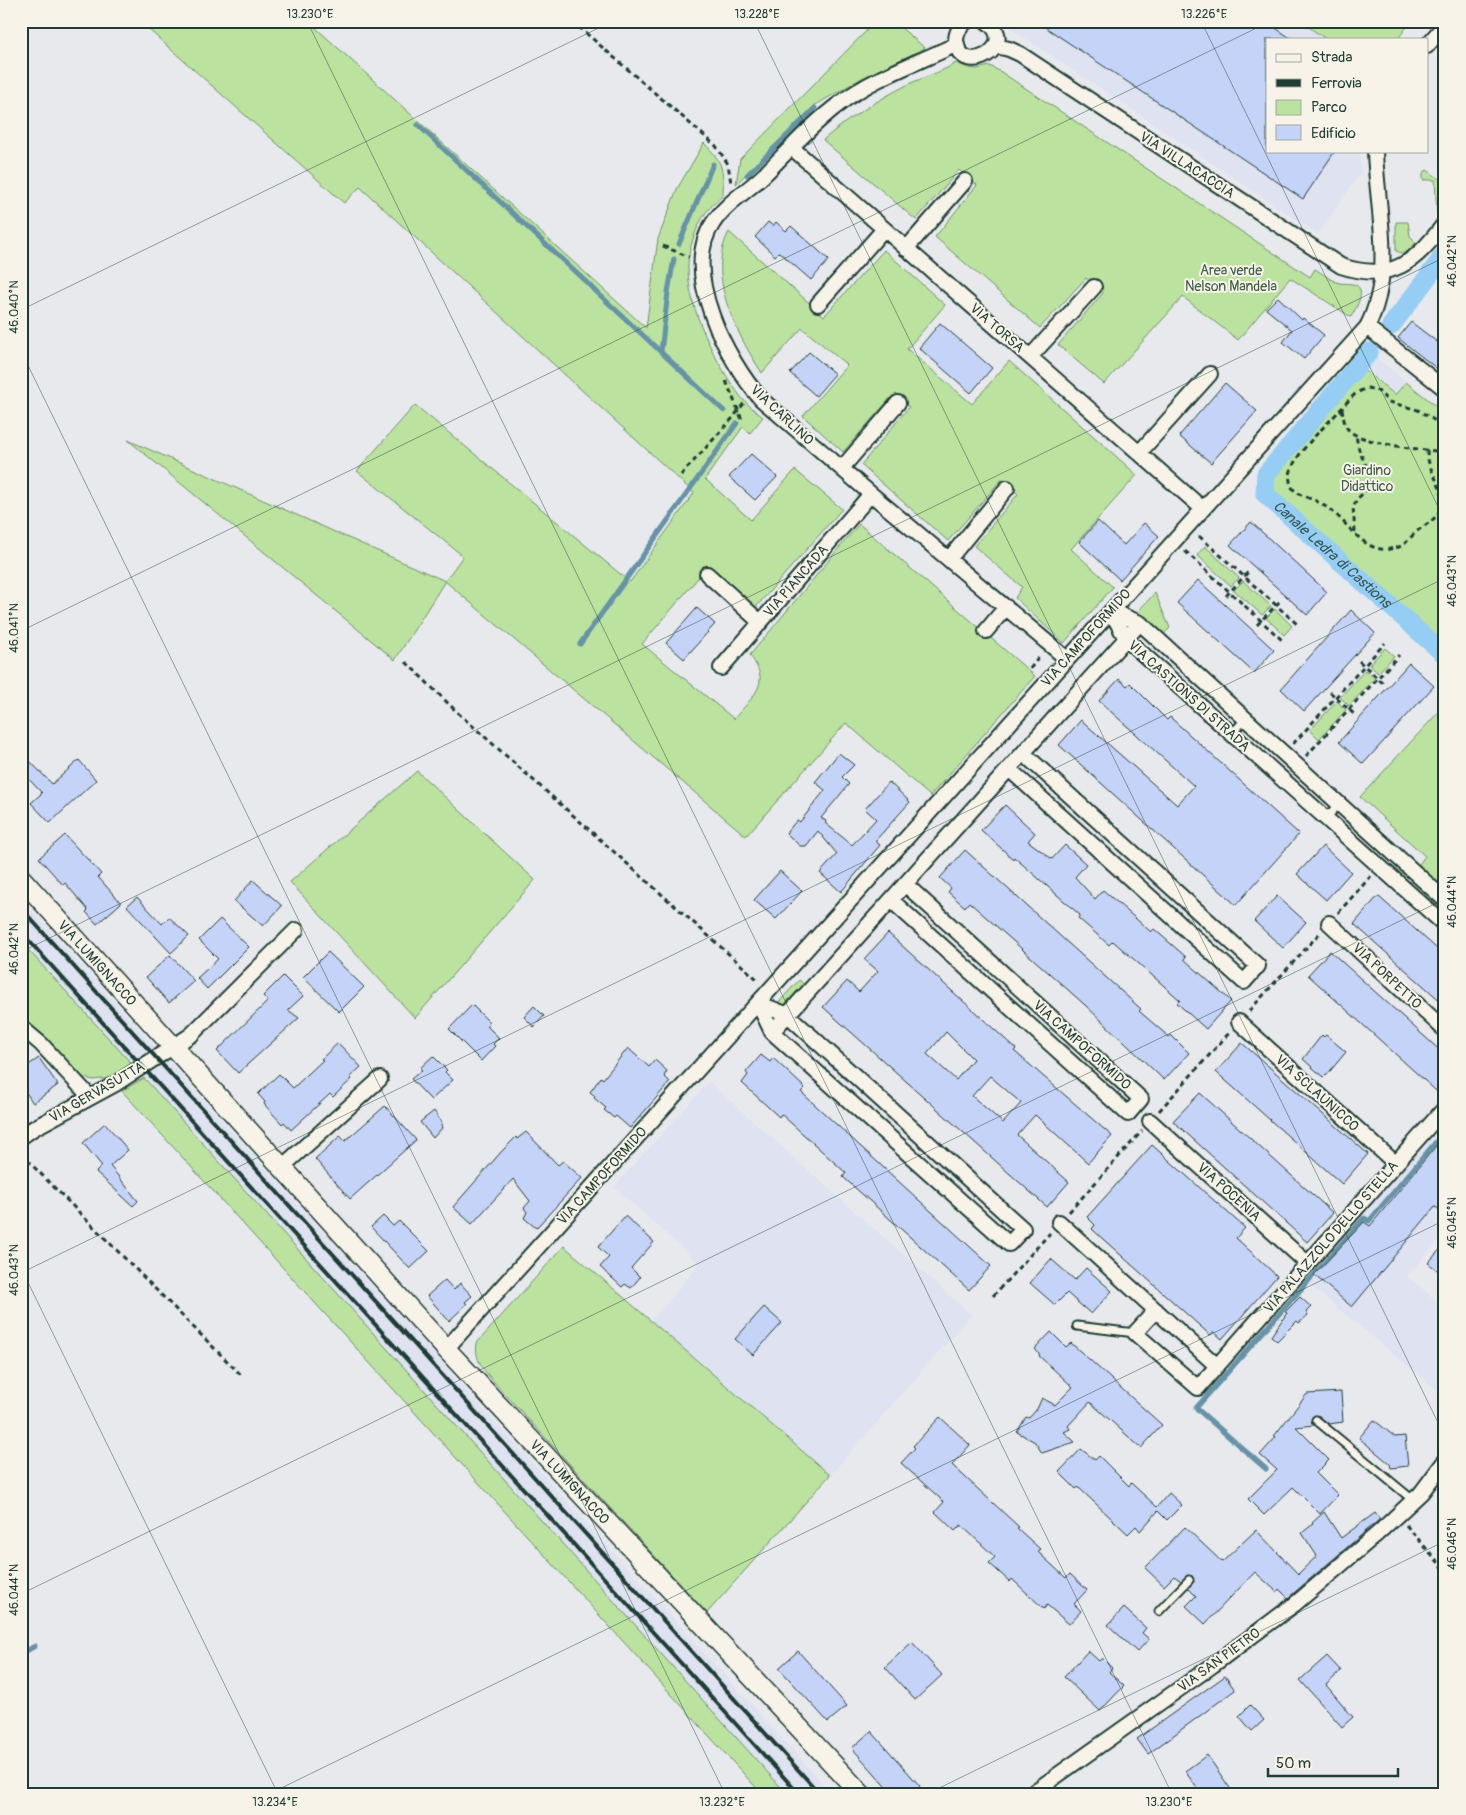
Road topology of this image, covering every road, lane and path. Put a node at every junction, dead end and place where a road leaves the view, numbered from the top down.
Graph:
1 (572, 21) edge
2 (967, 21) edge
3 (986, 21) edge
4 (1445, 24) edge
5 (957, 44) junction
6 (1428, 45) edge
7 (996, 46) junction
8 (791, 147) junction
9 (1376, 152) edge
10 (965, 181) dead end
11 (729, 190) dead end
12 (1445, 222) edge
13 (884, 229) junction
14 (663, 246) dead end
15 (906, 249) junction
16 (702, 261) junction
17 (1382, 270) junction
18 (1094, 287) dead end
19 (818, 304) dead end
20 (1367, 327) junction
21 (1030, 357) junction
22 (1210, 374) dead end
23 (1445, 389) edge
24 (754, 391) junction
25 (898, 403) dead end
26 (1342, 409) junction
27 (1445, 426) edge
28 (1356, 436) junction
29 (1427, 450) junction
30 (1445, 452) edge
31 (1139, 453) junction
32 (842, 468) junction
33 (681, 475) dead end
34 (1007, 488) dead end
35 (871, 494) junction
36 (1203, 509) junction
37 (1188, 526) junction
38 (1355, 532) junction
39 (1174, 541) junction
40 (948, 559) junction
41 (1249, 571) dead end
42 (707, 574) dead end
43 (1244, 576) junction
44 (1230, 592) junction
45 (1226, 596) dead end
46 (1280, 601) dead end
47 (1276, 605) junction
48 (1006, 607) junction
49 (1111, 611) junction
50 (1261, 620) junction
51 (760, 622) junction
52 (1140, 623) junction
53 (1297, 624) dead end
54 (1257, 625) dead end
55 (986, 631) dead end
56 (1126, 639) junction
57 (1282, 640) dead end
58 (1385, 643) dead end
59 (1399, 656) dead end
60 (1039, 657) dead end
61 (1067, 659) junction
62 (1359, 660) dead end
63 (406, 662) dead end
64 (1364, 665) junction
65 (721, 668) dead end
66 (1030, 668) dead end
67 (1378, 678) junction
68 (1384, 684) dead end
69 (1330, 692) dead end
70 (1336, 697) junction
71 (1349, 710) junction
72 (1355, 715) dead end
73 (1246, 718) junction
74 (1232, 734) junction
75 (1023, 753) junction
76 (1284, 754) junction
77 (1298, 766) junction
78 (1008, 769) junction
79 (1339, 804) junction
80 (1326, 818) junction
81 (1380, 867) junction
82 (21, 878) edge
83 (906, 884) junction
84 (892, 900) junction
85 (1445, 900) edge
86 (1329, 923) junction
87 (1445, 925) edge
88 (296, 930) dead end
89 (769, 990) junction
90 (758, 1003) junction
91 (788, 1015) junction
92 (1239, 1022) junction
93 (21, 1027) edge
94 (1445, 1030) edge
95 (772, 1032) junction
96 (173, 1047) junction
97 (380, 1079) dead end
98 (90, 1097) junction
99 (1445, 1108) edge
100 (1150, 1121) junction
101 (21, 1137) edge
102 (21, 1154) edge
103 (1395, 1163) junction
104 (282, 1167) junction
105 (1059, 1222) junction
106 (1308, 1264) junction
107 (993, 1296) dead end
108 (1156, 1310) junction
109 (1077, 1326) dead end
110 (1135, 1332) junction
111 (446, 1349) junction
112 (1217, 1366) junction
113 (241, 1375) dead end
114 (1316, 1420) dead end
115 (1445, 1461) edge
116 (1413, 1500) junction
117 (1397, 1515) junction
118 (1445, 1570) edge
119 (1189, 1580) dead end
120 (1159, 1611) dead end
121 (861, 1794) edge
122 (1031, 1794) edge

1 - 11 path
2 - 5 street
3 - 7 street
4 - 6 street
5 - 7 street
5 - 8 street, VIA CARLINO
7 - 17 street, VIA VILLACACCIA
8 - 13 street, VIA TORSA
8 - 16 street, VIA CARLINO
9 - 17 street, VIA CAMPOFORMIDO
10 - 15 street
12 - 17 street, VIA VILLACACCIA
13 - 15 street, VIA TORSA
13 - 19 street
14 - 16 path
15 - 21 street, VIA TORSA
16 - 24 street, VIA CARLINO
17 - 20 street, VIA CAMPOFORMIDO
18 - 21 street
20 - 23 street
20 - 36 street, VIA CAMPOFORMIDO
21 - 31 street, VIA TORSA
22 - 31 street
24 - 32 street, VIA CARLINO
24 - 33 path
25 - 32 street
26 - 27 path
26 - 28 path
26 - 38 path
28 - 29 path
28 - 38 path
29 - 30 path
29 - 38 path
31 - 36 street, VIA TORSA
32 - 35 street, VIA CARLINO
34 - 40 street
35 - 40 street, VIA CARLINO
35 - 51 street, VIA PIANCADA
36 - 37 street, VIA CAMPOFORMIDO
37 - 39 street, VIA CAMPOFORMIDO
37 - 43 path
39 - 44 path
39 - 49 street, VIA CAMPOFORMIDO
40 - 48 street, VIA CARLINO
41 - 43 path
42 - 51 street
43 - 44 path
43 - 47 path
44 - 45 path
44 - 50 path
46 - 47 path
47 - 50 path
47 - 53 path
48 - 55 street
48 - 61 street, VIA CARLINO
49 - 52 street, VIA CASTIONS DI STRADA
49 - 56 street, VIA CASTIONS DI STRADA
49 - 61 street, VIA CAMPOFORMIDO
50 - 54 path
50 - 57 path
51 - 65 street, VIA PIANCADA
52 - 56 street
52 - 73 street, VIA CASTIONS DI STRADA
56 - 74 street, VIA CASTIONS DI STRADA
56 - 75 street
58 - 64 path
59 - 67 path
60 - 66 path
61 - 89 street, VIA CAMPOFORMIDO
62 - 64 path
63 - 89 path
64 - 67 path
64 - 70 path
67 - 68 path
67 - 71 path
69 - 70 path
70 - 71 path
70 - 76 path
71 - 72 path
71 - 77 path
73 - 74 lane
73 - 76 street, VIA CASTIONS DI STRADA
74 - 80 street, VIA CASTIONS DI STRADA
75 - 78 street
75 - 78 street
76 - 77 street, VIA CASTIONS DI STRADA
77 - 79 street, VIA CASTIONS DI STRADA
78 - 83 street
79 - 80 lane
79 - 85 street, VIA CASTIONS DI STRADA
80 - 81 street, VIA CASTIONS DI STRADA
81 - 86 path
81 - 87 street, VIA CASTIONS DI STRADA
82 - 96 main road, VIA LUMIGNACCO
83 - 84 street
83 - 84 street, VIA CAMPOFORMIDO
84 - 91 street
86 - 92 path
86 - 94 street, VIA PORPETTO
88 - 96 street
89 - 90 street, VIA CAMPOFORMIDO
90 - 91 street
90 - 95 street
90 - 111 street, VIA CAMPOFORMIDO
91 - 95 street
91 - 95 street
92 - 100 path
92 - 103 street, VIA SCLAUNICCO
93 - 98 street
96 - 98 street, VIA GERVASUTTA
96 - 104 main road, VIA LUMIGNACCO
97 - 104 street
98 - 101 street, VIA GERVASUTTA
99 - 103 street, VIA PALAZZOLO DELLO STELLA
100 - 105 path
100 - 106 street, VIA POCENIA
102 - 113 path
103 - 106 street, VIA PALAZZOLO DELLO STELLA
104 - 111 main road, VIA LUMIGNACCO
105 - 107 path
105 - 108 street
106 - 112 street, VIA PALAZZOLO DELLO STELLA
108 - 110 street
108 - 112 street
109 - 110 lane
110 - 112 street, VIA PALAZZOLO DELLO STELLA
111 - 121 main road, VIA LUMIGNACCO
114 - 116 lane
115 - 116 street, VIA SAN PIETRO
116 - 117 street, VIA SAN PIETRO
117 - 118 path
117 - 122 street, VIA SAN PIETRO
119 - 120 lane

